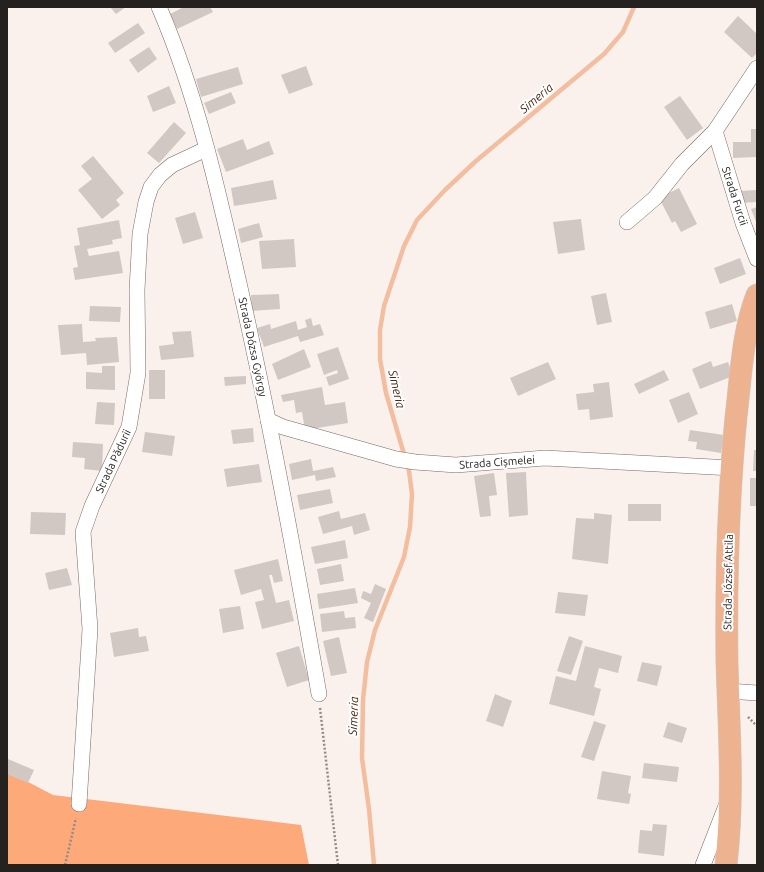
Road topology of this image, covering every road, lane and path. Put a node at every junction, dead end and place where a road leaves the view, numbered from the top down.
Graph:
1 (159, 7) edge
2 (757, 68) edge
3 (715, 131) junction
4 (206, 149) junction
5 (627, 222) dead end
6 (757, 259) edge
7 (757, 296) edge
8 (268, 420) junction
9 (732, 468) junction
10 (728, 691) junction
11 (757, 693) edge
12 (319, 694) joint
13 (731, 793) junction
14 (79, 804) joint
15 (65, 865) edge
16 (338, 865) edge
17 (704, 865) edge
18 (726, 865) edge

1 - 4 street, Strada Dózsa György
2 - 3 street
3 - 5 street
3 - 6 street, Strada Furcii
4 - 8 street, Strada Dózsa György
4 - 14 street, Strada Pădurii
7 - 9 main road, Strada József Attila
8 - 9 street, Strada Cișmelei
8 - 12 street, Strada Dózsa György
9 - 10 main road, Strada József Attila
10 - 11 street
10 - 13 main road, Strada József Attila
12 - 16 path
13 - 17 street, Strada József Attila
13 - 18 main road
14 - 15 path

